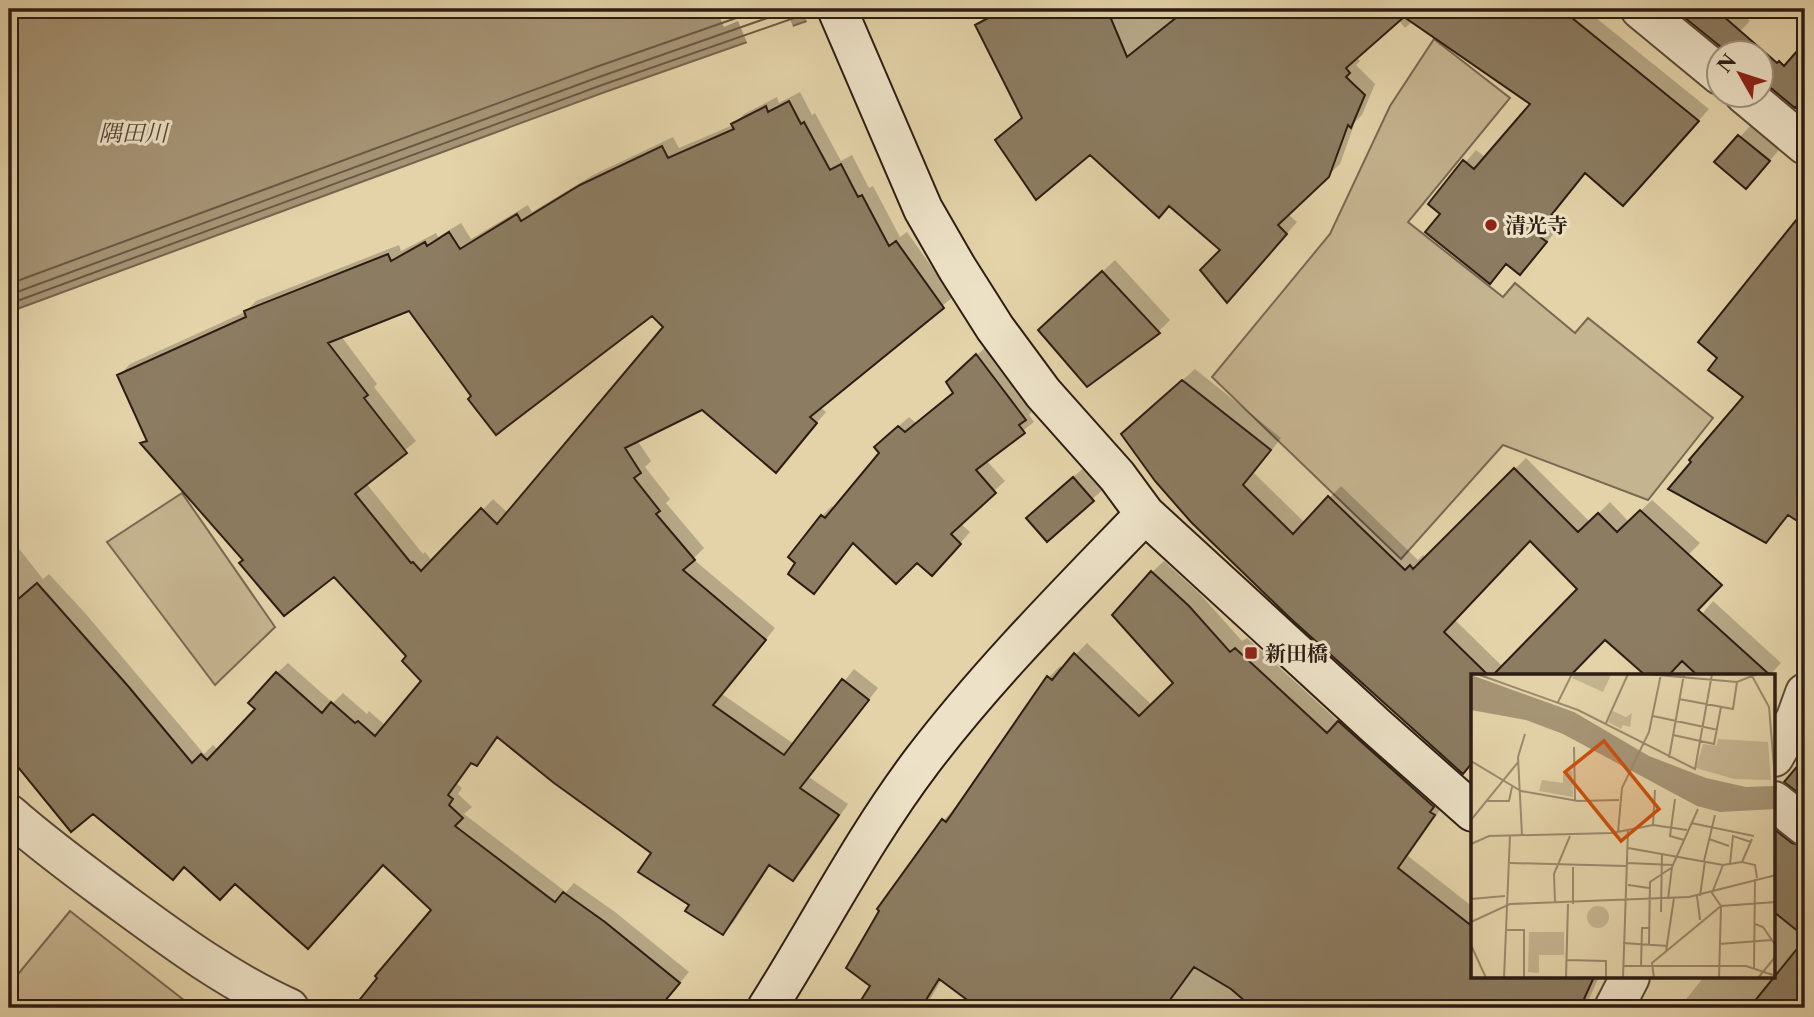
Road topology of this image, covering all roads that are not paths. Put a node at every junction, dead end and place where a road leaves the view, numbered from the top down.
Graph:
1 (837, 9) edge
2 (1640, 9) edge
3 (1706, 63) edge
4 (1761, 108) edge
5 (1805, 145) edge
6 (1145, 514) junction
7 (1805, 693) edge
8 (1776, 753) edge
9 (1776, 803) edge
10 (1471, 809) edge
11 (9, 814) edge
12 (1805, 826) edge
13 (1629, 978) edge
14 (289, 1008) edge
15 (767, 1008) edge
16 (1614, 1008) edge

1 - 6 street
2 - 3 street
4 - 5 street
6 - 10 street
6 - 15 street
7 - 8 street
9 - 12 street
11 - 14 street
13 - 16 street

